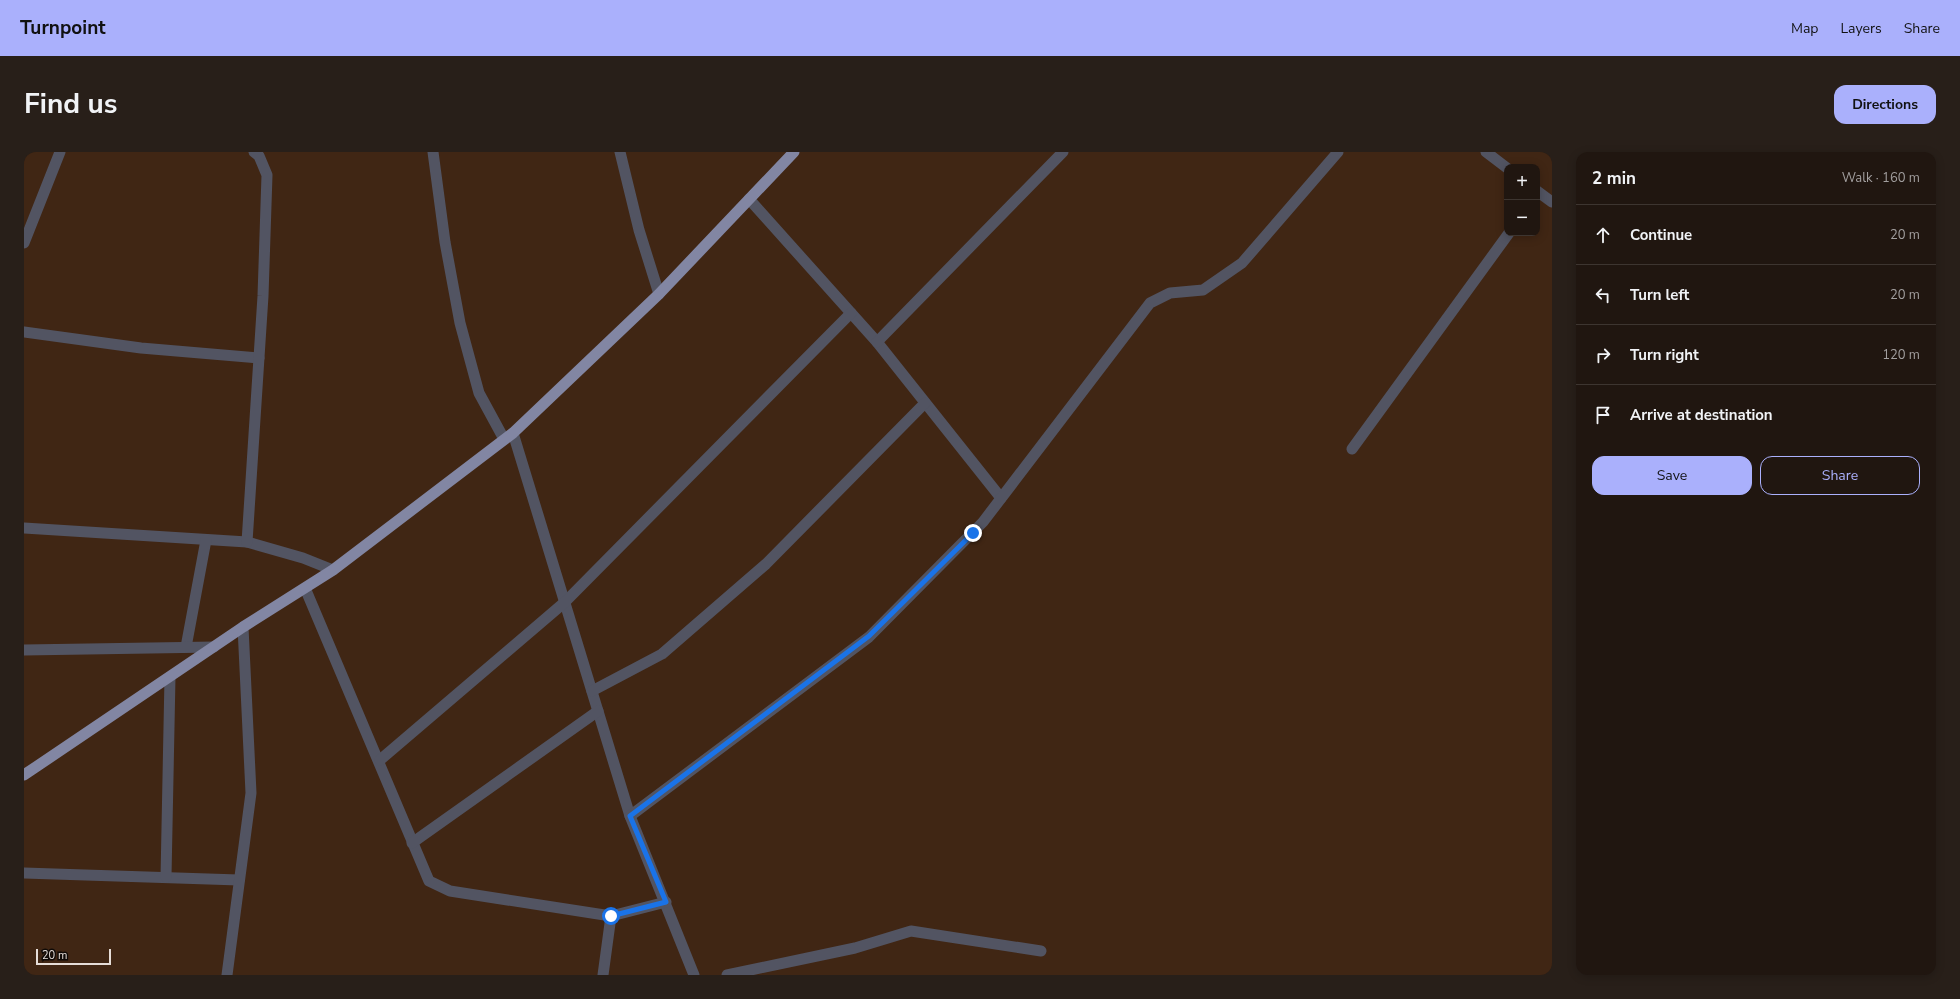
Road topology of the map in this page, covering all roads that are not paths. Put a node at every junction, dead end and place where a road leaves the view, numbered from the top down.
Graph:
1 (60, 152) edge
2 (254, 152) edge
3 (433, 152) edge
4 (620, 152) edge
5 (794, 152) edge
6 (1063, 152) edge
7 (1338, 152) edge
8 (1486, 152) edge
9 (1504, 166) edge
10 (1540, 193) edge
11 (750, 200) junction
12 (1552, 202) edge
13 (1507, 236) edge
14 (24, 243) edge
15 (659, 294) junction
16 (851, 313) junction
17 (24, 332) edge
18 (877, 342) junction
19 (259, 358) junction
20 (925, 403) junction
21 (508, 436) junction
22 (1352, 449) dead end
23 (1001, 498) junction
24 (24, 528) edge
25 (206, 540) junction
26 (247, 542) junction
27 (333, 570) junction
28 (305, 588) junction
29 (565, 602) junction
30 (243, 627) junction
31 (186, 647) junction
32 (214, 647) junction
33 (24, 650) edge
34 (170, 677) junction
35 (592, 691) junction
36 (598, 711) junction
37 (380, 760) junction
38 (24, 775) edge
39 (630, 816) junction
40 (412, 843) junction
41 (24, 873) edge
42 (166, 878) junction
43 (239, 880) junction
44 (666, 902) junction
45 (611, 916) junction
46 (1041, 952) dead end
47 (228, 975) edge
48 (603, 975) edge
49 (694, 975) edge
50 (727, 975) edge

1 - 14 street
2 - 19 street
3 - 21 street
4 - 15 street
5 - 11 main road
6 - 18 street
7 - 23 street
8 - 9 street
10 - 12 street
11 - 15 main road
11 - 16 street
13 - 22 street
15 - 21 main road
16 - 18 street
16 - 29 street
17 - 19 street
18 - 20 street
19 - 26 street
20 - 23 street
20 - 35 street
21 - 27 main road
21 - 29 street
23 - 39 street
24 - 25 street
25 - 26 street
25 - 31 street
26 - 27 street
27 - 28 main road
28 - 30 main road
28 - 37 street
29 - 35 street
29 - 37 street
30 - 32 main road
30 - 43 street
31 - 32 street
31 - 33 street
32 - 34 main road
34 - 38 main road
34 - 42 street
35 - 36 street
36 - 39 street
36 - 40 street
37 - 40 street
39 - 44 street
40 - 45 street
41 - 42 street
42 - 43 street
43 - 47 street
44 - 45 street
44 - 49 street
45 - 48 street
46 - 50 street

